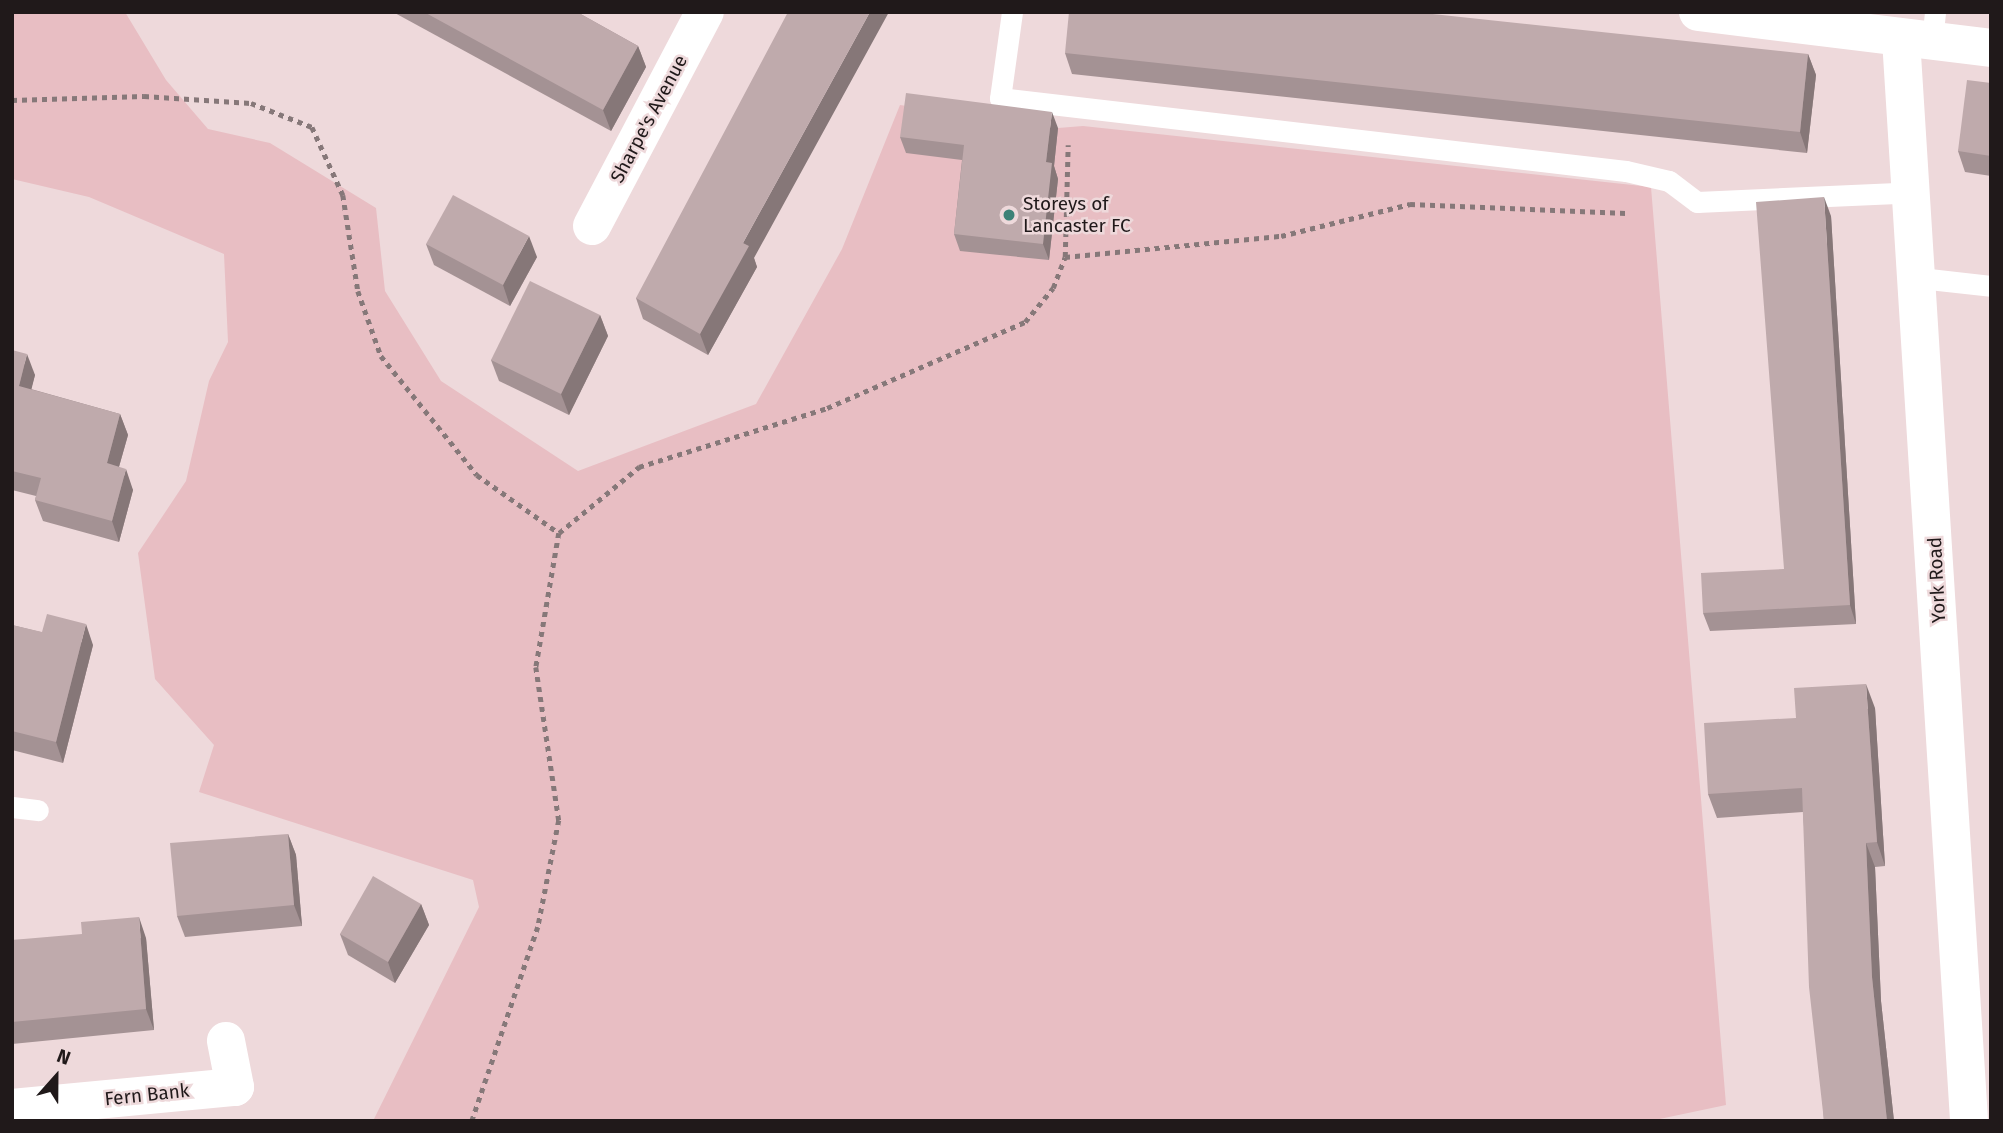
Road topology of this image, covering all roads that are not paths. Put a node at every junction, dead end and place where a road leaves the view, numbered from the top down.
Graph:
1 (705, 12) edge
2 (1012, 12) edge
3 (1698, 12) edge
4 (1923, 31) edge
5 (1991, 48) edge
6 (1914, 192) junction
7 (592, 226) dead end
8 (1920, 278) junction
9 (1991, 286) edge
10 (12, 807) edge
11 (38, 810) dead end
12 (226, 1041) dead end
13 (12, 1108) edge
14 (1969, 1121) edge

1 - 7 street, Sharpe's Avenue
2 - 6 lane
3 - 4 street
4 - 5 street
4 - 6 street, York Road
6 - 8 street, York Road
8 - 9 lane
8 - 14 street, York Road
10 - 11 lane
12 - 13 street, Fern Bank

